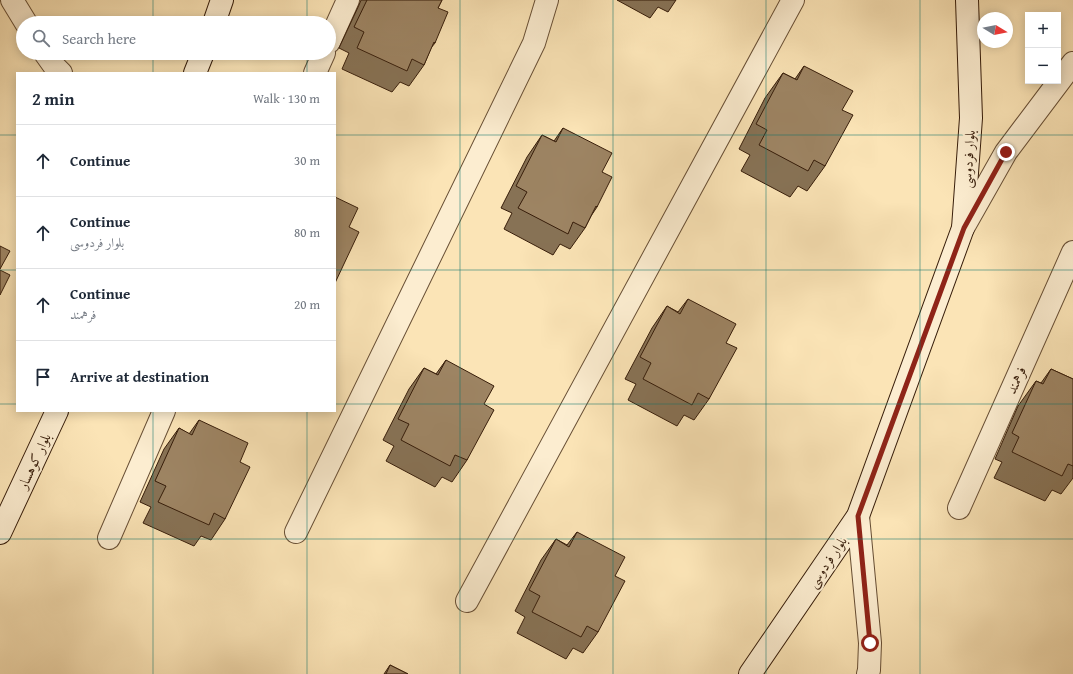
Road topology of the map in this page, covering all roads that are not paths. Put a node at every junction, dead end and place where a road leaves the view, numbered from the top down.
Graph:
1 (12, 0) edge
2 (222, 0) edge
3 (348, 0) edge
4 (546, 0) edge
5 (792, 0) edge
6 (966, 0) edge
7 (22, 16) edge
8 (216, 16) edge
9 (336, 27) edge
10 (50, 60) edge
11 (200, 60) edge
12 (321, 60) edge
13 (1073, 63) edge
14 (60, 72) edge
15 (195, 72) edge
16 (315, 72) edge
17 (964, 228) junction
18 (1073, 252) edge
19 (57, 412) edge
20 (164, 412) edge
21 (959, 508) dead end
22 (858, 516) junction
23 (296, 532) dead end
24 (0, 533) edge
25 (109, 538) dead end
26 (467, 601) dead end
27 (750, 674) edge
28 (868, 674) edge

1 - 7 street
2 - 8 street
3 - 9 street
4 - 23 street
5 - 26 street
6 - 17 street, بلوار فردوسی
10 - 14 street
11 - 15 street
12 - 16 street
13 - 17 street
17 - 22 street, بلوار فردوسی
18 - 21 street, فرهمند
19 - 24 street, بلوار کوهسار
20 - 25 street
22 - 27 street, بلوار فردوسی
22 - 28 street

